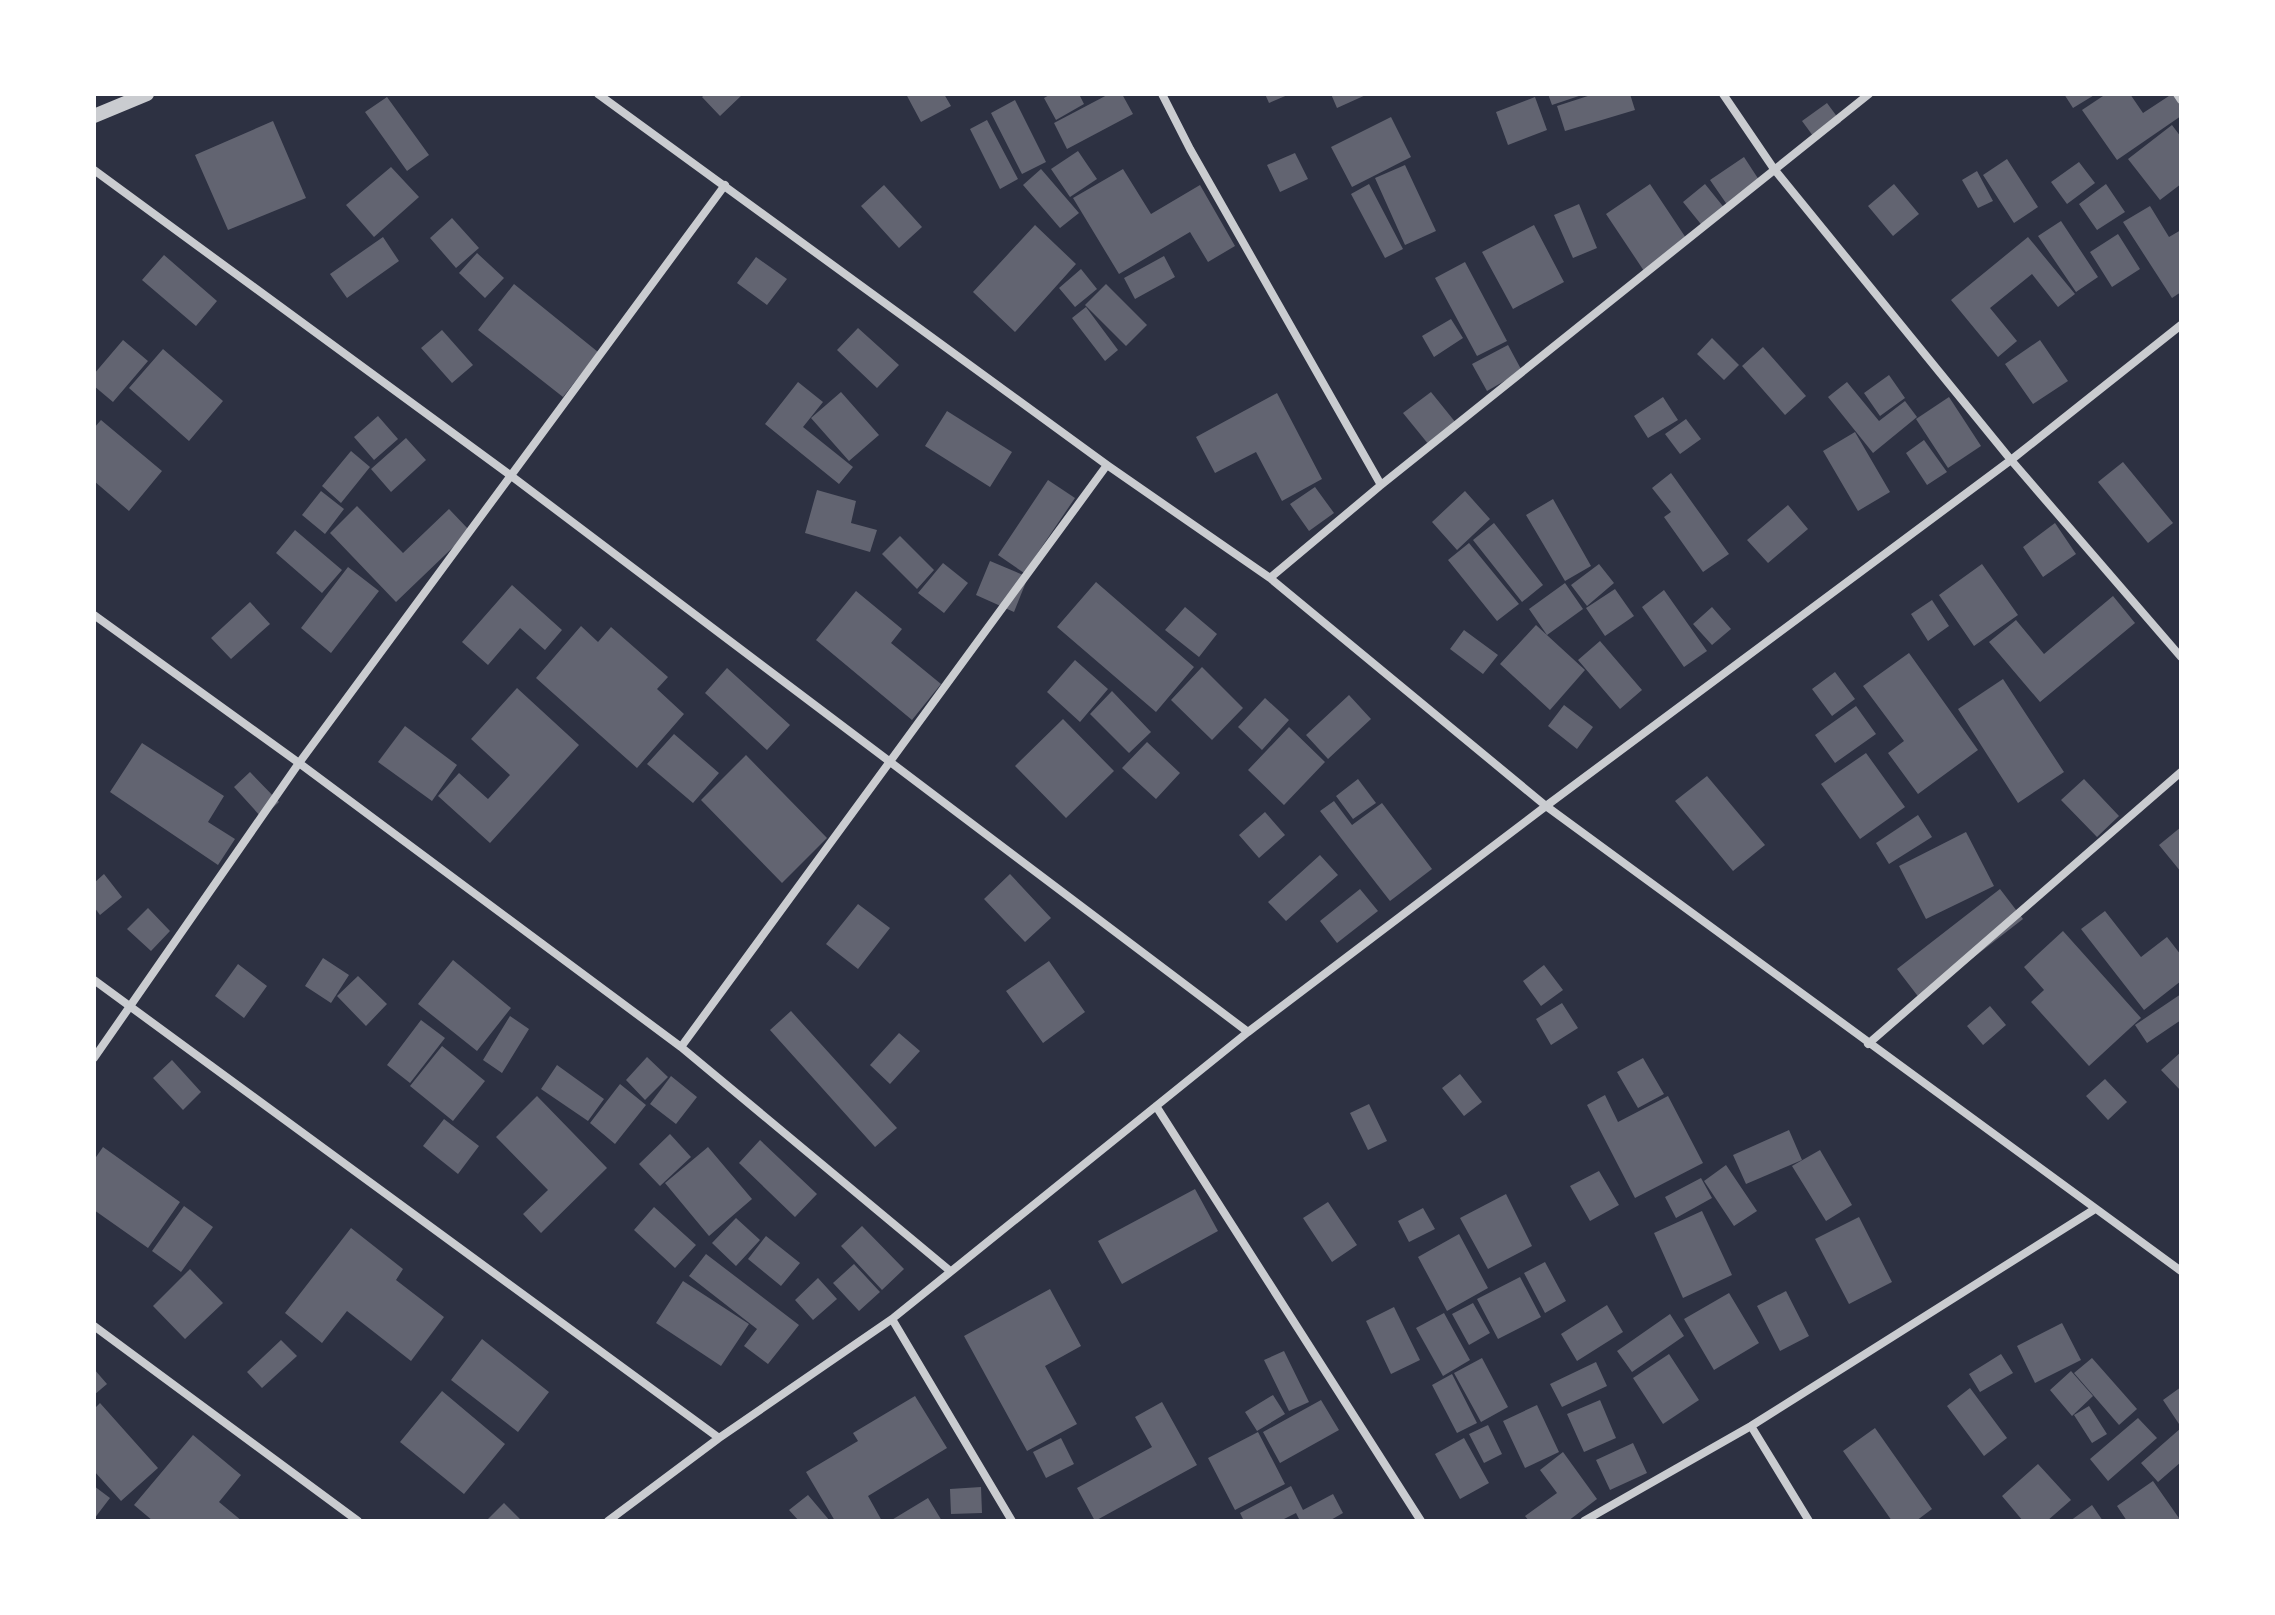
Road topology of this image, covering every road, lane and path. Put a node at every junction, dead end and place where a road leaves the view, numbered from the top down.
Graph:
1 (147, 94) edge
2 (598, 94) edge
3 (1162, 94) edge
4 (1723, 94) edge
5 (1869, 94) edge
6 (2177, 94) edge
7 (2181, 100) edge
8 (94, 116) edge
9 (1774, 169) junction
10 (94, 170) edge
11 (725, 185) junction
12 (2181, 325) edge
13 (2011, 460) junction
14 (1107, 465) junction
15 (510, 475) junction
16 (1381, 485) junction
17 (1270, 578) junction
18 (94, 615) edge
19 (2181, 657) edge
20 (890, 760) junction
21 (299, 763) junction
22 (2181, 772) edge
23 (1546, 806) junction
24 (94, 980) edge
25 (130, 1008) junction
26 (1248, 1032) junction
27 (1868, 1044) junction
28 (681, 1047) junction
29 (94, 1058) edge
30 (1156, 1106) junction
31 (2095, 1209) junction
32 (949, 1270) junction
33 (2181, 1271) edge
34 (892, 1319) junction
35 (94, 1326) edge
36 (1751, 1426) junction
37 (719, 1438) junction
38 (358, 1521) edge
39 (608, 1521) edge
40 (1012, 1521) edge
41 (1421, 1521) edge
42 (1584, 1521) edge
43 (1809, 1521) edge

1 - 8 street
2 - 11 street
3 - 16 street
4 - 9 street
5 - 9 street
6 - 7 street
9 - 13 street
9 - 16 street
10 - 15 street
11 - 14 street
11 - 15 street
12 - 13 street
13 - 19 street
13 - 23 street
14 - 17 street
14 - 20 street
15 - 20 street
15 - 21 street
16 - 17 street
17 - 23 street
18 - 21 street
20 - 26 street
20 - 28 street
21 - 25 street
21 - 28 street
22 - 27 street
23 - 26 street
23 - 27 street
24 - 25 street
25 - 29 street
25 - 37 street
26 - 30 street
27 - 31 street
28 - 32 street
30 - 32 street
30 - 41 street
31 - 33 street
31 - 36 street
32 - 34 street
34 - 37 street
34 - 40 street
35 - 38 street
36 - 42 street
36 - 43 street
37 - 39 street

